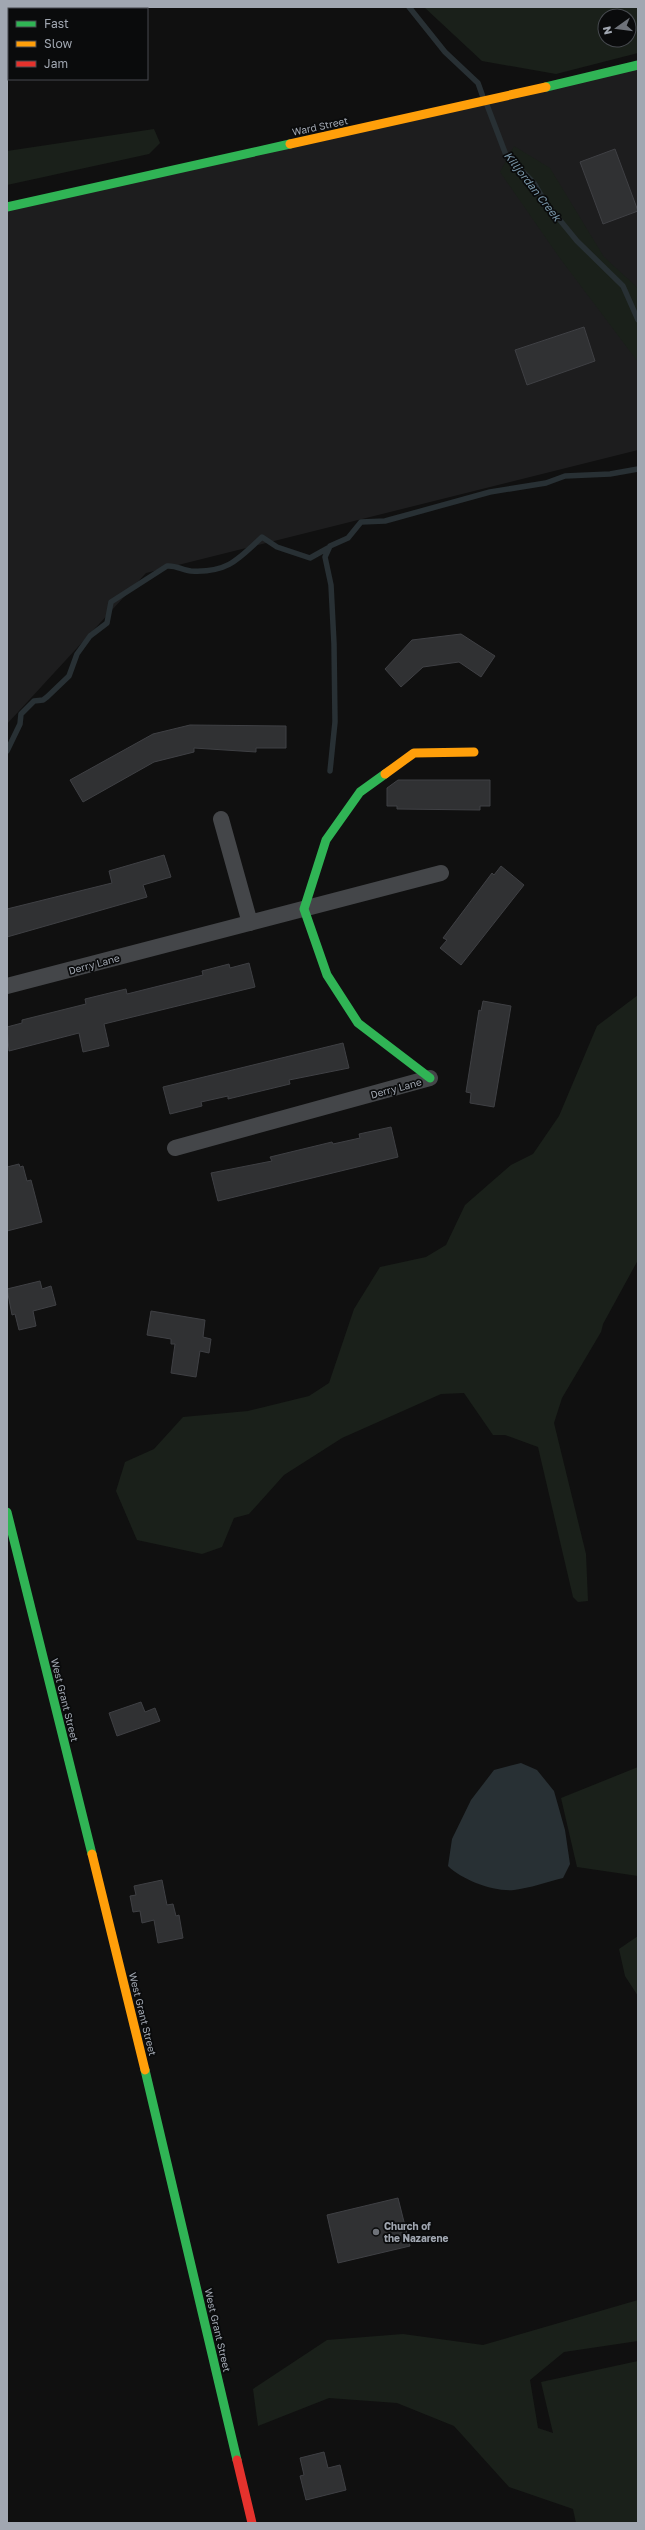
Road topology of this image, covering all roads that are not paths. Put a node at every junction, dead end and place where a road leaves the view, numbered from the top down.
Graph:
1 (638, 65) edge
2 (7, 207) edge
3 (474, 752) dead end
4 (221, 819) dead end
5 (441, 873) dead end
6 (304, 909) junction
7 (250, 923) junction
8 (7, 986) edge
9 (430, 1078) joint
10 (175, 1148) dead end
11 (7, 1512) edge
12 (252, 2523) edge

1 - 2 street, Ward Street
3 - 6 street
4 - 7 street
5 - 6 street, Derry Lane
6 - 7 street, Derry Lane
6 - 9 street, Derry Lane
7 - 8 street, Derry Lane
9 - 10 street, Derry Lane
11 - 12 street, West Grant Street

